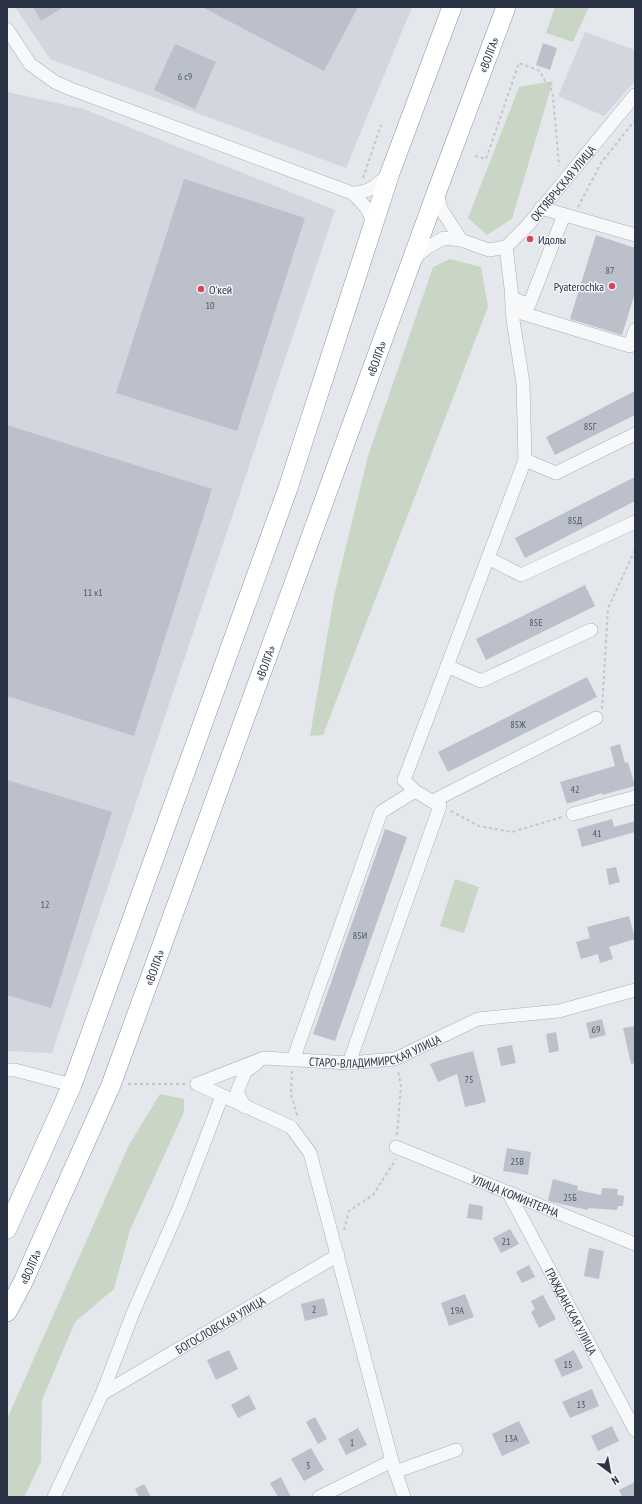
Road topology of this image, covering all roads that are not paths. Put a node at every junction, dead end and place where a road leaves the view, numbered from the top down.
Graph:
1 (452, 7) edge
2 (506, 7) edge
3 (7, 29) edge
4 (635, 95) edge
5 (390, 173) junction
6 (437, 190) junction
7 (352, 194) junction
8 (541, 208) junction
9 (568, 216) junction
10 (372, 234) junction
11 (635, 235) edge
12 (461, 240) junction
13 (506, 246) junction
14 (410, 267) junction
15 (512, 304) junction
16 (635, 330) edge
17 (635, 434) edge
18 (525, 460) junction
19 (635, 522) edge
20 (488, 558) junction
21 (591, 630) dead end
22 (447, 666) junction
23 (596, 718) road end
24 (415, 791) junction
25 (635, 797) edge
26 (436, 803) junction
27 (573, 814) road end
28 (635, 990) edge
29 (264, 1058) junction
30 (293, 1060) junction
31 (349, 1063) junction
32 (7, 1070) edge
33 (72, 1085) junction
34 (222, 1096) junction
35 (245, 1107) junction
36 (396, 1147) road end
37 (508, 1192) junction
38 (7, 1229) edge
39 (635, 1244) edge
40 (338, 1255) junction
41 (7, 1312) edge
42 (102, 1394) junction
43 (632, 1414) edge
44 (635, 1430) edge
45 (456, 1450) dead end
46 (393, 1466) junction
47 (54, 1497) edge
48 (319, 1497) edge
49 (404, 1497) edge

1 - 5 highway
2 - 6 highway, «ВОЛГА»
3 - 7 street
4 - 8 street, ОКТЯБРЬСКАЯ УЛИЦА
5 - 7 street
5 - 10 highway
6 - 12 street
6 - 14 highway, «ВОЛГА»
7 - 10 street
8 - 9 street
8 - 13 street, ОКТЯБРЬСКАЯ УЛИЦА
9 - 11 street
9 - 15 street
10 - 33 highway
12 - 13 street
12 - 14 street
13 - 15 street
14 - 41 highway, «ВОЛГА»
15 - 16 street
15 - 18 street
17 - 18 street
18 - 20 street
19 - 20 street
20 - 22 street
21 - 22 street
22 - 24 street
23 - 26 street
24 - 26 street
24 - 30 street
25 - 27 street
26 - 31 street
28 - 31 street, СТАРО-ВЛАДИМИРСКАЯ УЛИЦА
29 - 30 street, СТАРО-ВЛАДИМИРСКАЯ УЛИЦА
29 - 34 street, СТАРО-ВЛАДИМИРСКАЯ УЛИЦА
29 - 35 street
30 - 31 street, СТАРО-ВЛАДИМИРСКАЯ УЛИЦА
32 - 33 street
33 - 38 highway
34 - 35 street
34 - 42 street
35 - 40 street
36 - 37 street, УЛИЦА КОМИНТЕРНА
37 - 39 street, УЛИЦА КОМИНТЕРНА
37 - 43 street, ГРАЖДАНСКАЯ УЛИЦА
40 - 42 street, БОГОСЛОВСКАЯ УЛИЦА
40 - 46 street
42 - 47 street
43 - 44 street, ГРАЖДАНСКАЯ УЛИЦА
45 - 46 street
46 - 48 street
46 - 49 street

